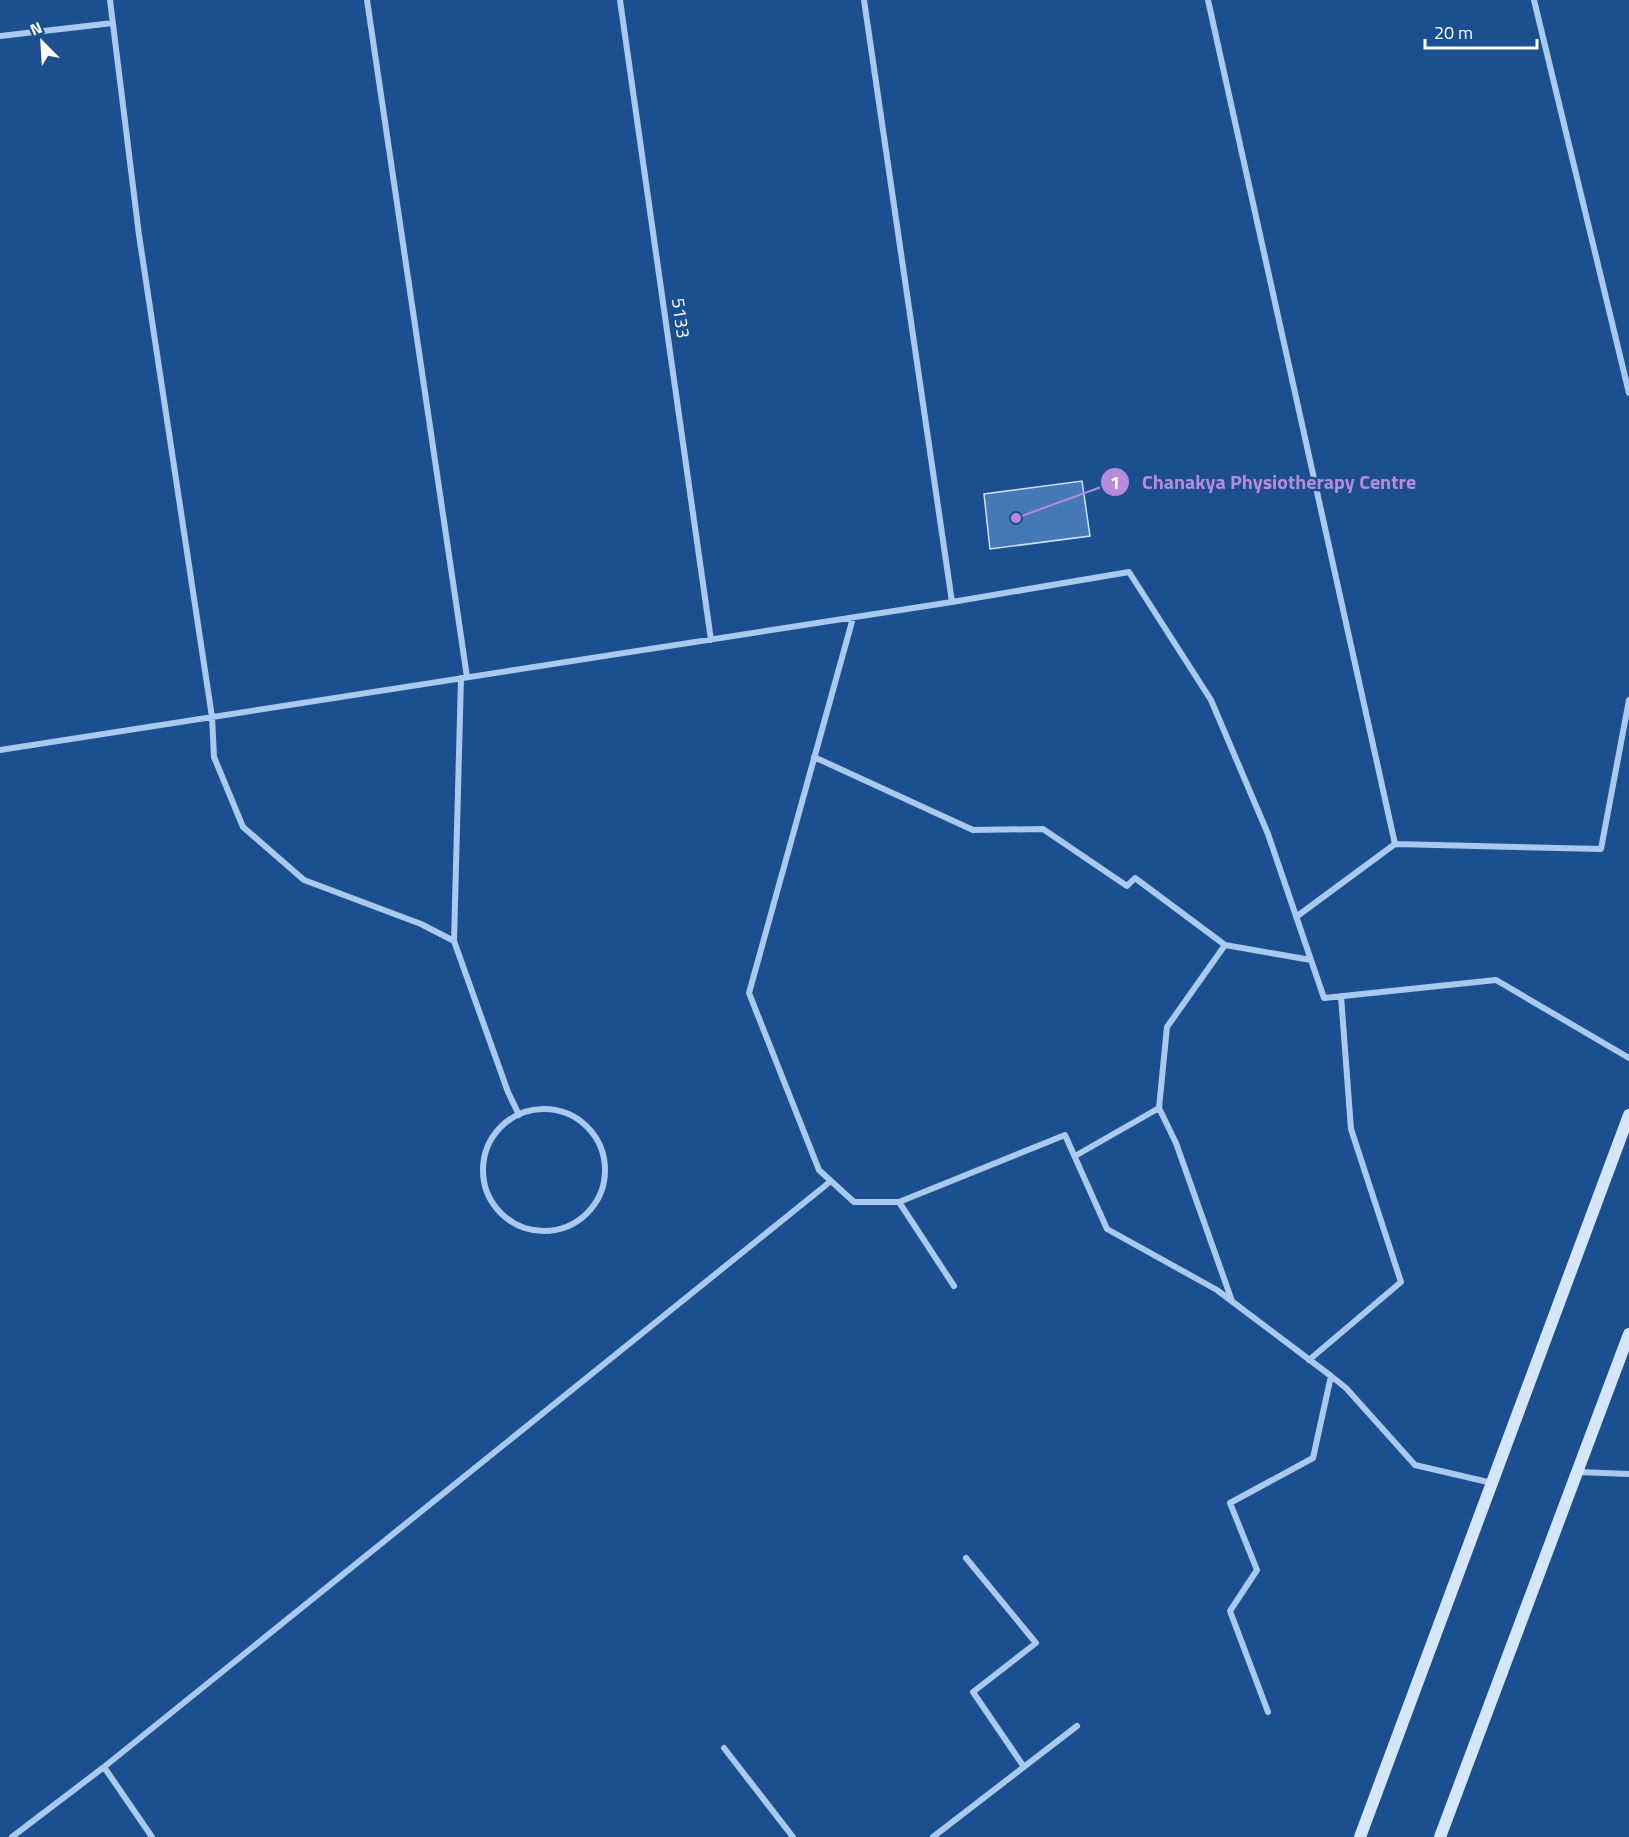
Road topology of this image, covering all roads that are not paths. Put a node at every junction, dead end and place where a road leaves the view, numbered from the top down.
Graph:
1 (110, 0) edge
2 (367, 0) edge
3 (620, 0) edge
4 (864, 0) edge
5 (1208, 0) edge
6 (1534, 0) edge
7 (113, 23) junction
8 (0, 36) edge
9 (1629, 393) edge
10 (952, 602) junction
11 (853, 618) junction
12 (711, 640) junction
13 (464, 678) junction
14 (1629, 700) edge
15 (212, 717) junction
16 (0, 750) edge
17 (814, 757) junction
18 (1395, 844) junction
19 (1296, 917) junction
20 (454, 941) junction
21 (1225, 945) junction
22 (1311, 960) junction
23 (1341, 996) junction
24 (1629, 1058) edge
25 (1159, 1108) junction
26 (519, 1114) junction
27 (1629, 1115) edge
28 (1075, 1156) junction
29 (831, 1181) junction
30 (899, 1202) junction
31 (954, 1286) dead end
32 (1232, 1301) junction
33 (1629, 1334) edge
34 (1309, 1360) junction
35 (1330, 1376) junction
36 (1577, 1472) junction
37 (1629, 1474) edge
38 (1492, 1483) junction
39 (966, 1558) dead end
40 (1268, 1712) dead end
41 (1077, 1726) dead end
42 (724, 1748) dead end
43 (104, 1767) junction
44 (1024, 1767) junction
45 (12, 1837) edge
46 (152, 1837) edge
47 (793, 1837) edge
48 (933, 1837) edge
49 (1360, 1837) edge
50 (1440, 1837) edge

1 - 7 street
2 - 13 street
3 - 12 street, 5133
4 - 10 street
5 - 18 street
6 - 9 street
7 - 8 street
7 - 15 street
10 - 11 street
10 - 19 street
11 - 12 street
11 - 17 street
12 - 13 street
13 - 15 street
13 - 20 street
14 - 18 street
15 - 16 street
15 - 20 street
17 - 21 street
17 - 29 street
18 - 19 street
19 - 22 street
20 - 26 street
21 - 22 street
21 - 25 street
22 - 23 street
23 - 24 street
23 - 34 street
25 - 28 street
25 - 32 street
26 - 26 street
27 - 38 main road
28 - 30 street
28 - 32 street
29 - 30 street
29 - 43 street
30 - 31 street
32 - 34 street
33 - 36 main road
34 - 35 street
35 - 38 street
35 - 40 street
36 - 37 street
36 - 50 main road
38 - 49 main road
39 - 44 street
41 - 44 street
42 - 47 street
43 - 45 street
43 - 46 street
44 - 48 street

